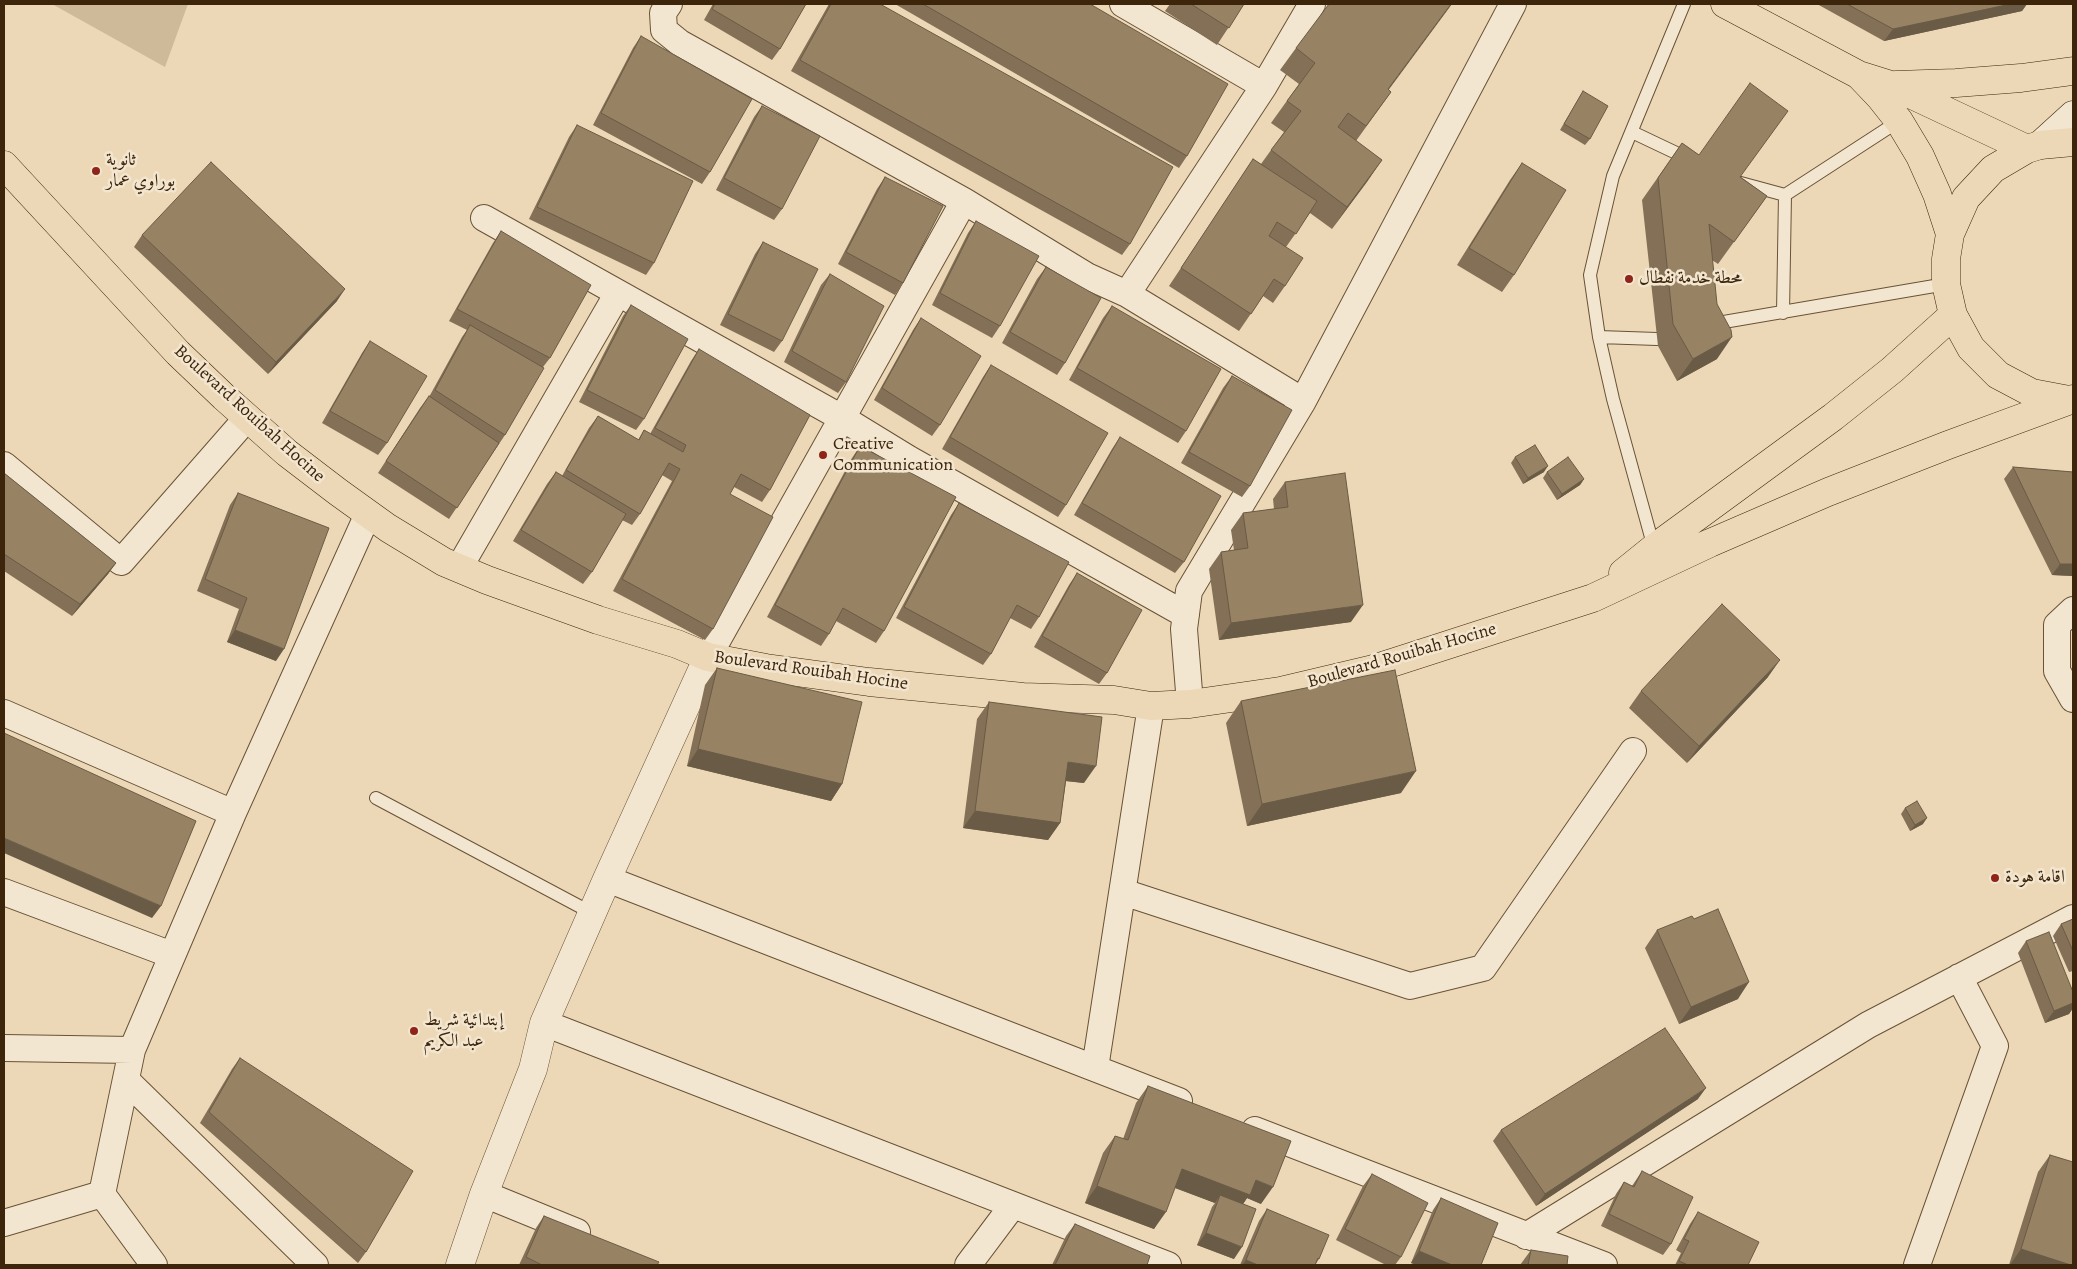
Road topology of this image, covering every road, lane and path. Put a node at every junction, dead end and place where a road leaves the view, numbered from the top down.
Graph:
1 (669, 4) edge
2 (1123, 4) edge
3 (1312, 4) edge
4 (1513, 4) edge
5 (1684, 4) edge
6 (1725, 4) edge
7 (2073, 71) edge
8 (1859, 75) junction
9 (1891, 85) junction
10 (1264, 86) junction
11 (2073, 115) edge
12 (1899, 121) junction
13 (1632, 132) junction
14 (2073, 142) edge
15 (2034, 147) junction
16 (1694, 162) edge
17 (4, 165) edge
18 (1738, 182) edge
19 (1785, 195) junction
20 (964, 201) junction
21 (484, 218) dead end
22 (1950, 234) junction
23 (1946, 284) junction
24 (618, 293) junction
25 (1127, 294) junction
26 (1783, 313) junction
27 (1953, 315) junction
28 (1702, 326) edge
29 (1598, 337) junction
30 (1657, 339) dead end
31 (2071, 400) edge
32 (1303, 401) junction
33 (247, 418) junction
34 (842, 418) junction
35 (4, 465) edge
36 (368, 514) junction
37 (1654, 548) junction
38 (459, 568) junction
39 (1593, 598) junction
40 (2073, 610) edge
41 (1186, 614) junction
42 (708, 657) junction
43 (2073, 699) edge
44 (1190, 704) junction
45 (1151, 706) junction
46 (4, 713) edge
47 (1633, 751) dead end
48 (376, 798) dead end
49 (233, 812) junction
50 (607, 878) junction
51 (4, 892) edge
52 (1122, 892) junction
53 (592, 913) junction
54 (2073, 918) edge
55 (172, 955) junction
56 (1959, 978) junction
57 (544, 1024) junction
58 (4, 1048) edge
59 (132, 1050) junction
60 (1095, 1068) junction
61 (126, 1080) junction
62 (1205, 1111) edge
63 (1233, 1122) edge
64 (102, 1194) junction
65 (484, 1194) junction
66 (1013, 1205) junction
67 (4, 1223) edge
68 (1526, 1236) junction
69 (599, 1240) edge
70 (1926, 1263) edge
71 (154, 1265) edge
72 (315, 1265) edge
73 (460, 1265) edge
74 (968, 1265) edge
75 (1168, 1265) edge
76 (1604, 1265) edge

1 - 20 street
2 - 10 street
3 - 10 street
4 - 32 street
5 - 13 lane
6 - 8 main road
7 - 9 main road
8 - 9 main road
8 - 12 main road
9 - 15 main road
10 - 25 street
11 - 15 street
12 - 19 lane
12 - 22 main road
13 - 16 lane
13 - 29 lane
14 - 15 main road
15 - 22 main road
17 - 33 main road, Boulevard Rouibah Hocine
18 - 19 lane
19 - 26 lane
20 - 25 street
20 - 34 street
21 - 24 street
22 - 23 main road
23 - 26 lane
23 - 27 main road
24 - 34 street
24 - 38 street
25 - 32 street
26 - 28 lane
27 - 31 main road
27 - 37 main road
29 - 30 lane
29 - 37 lane
31 - 39 main road
32 - 41 street
33 - 35 street
33 - 36 main road, Boulevard Rouibah Hocine
34 - 41 street
34 - 42 street
36 - 38 main road, Boulevard Rouibah Hocine
36 - 49 street
37 - 39 main road
38 - 42 main road, Boulevard Rouibah Hocine
39 - 44 main road, Boulevard Rouibah Hocine
40 - 43 street
41 - 44 street
42 - 45 main road, Boulevard Rouibah Hocine
42 - 50 street
44 - 45 main road, Boulevard Rouibah Hocine
45 - 52 street
46 - 49 street
47 - 52 street
48 - 53 lane
49 - 55 street
50 - 53 street
50 - 60 street
51 - 55 street
52 - 60 street
53 - 57 street
54 - 56 street
55 - 59 street
56 - 68 street
56 - 70 street
57 - 65 street
57 - 66 street
58 - 59 street
59 - 61 street
60 - 62 street
61 - 64 street
61 - 72 street
63 - 68 street
64 - 67 street
64 - 71 street
65 - 69 street
65 - 73 street
66 - 74 street
66 - 75 street
68 - 76 street

